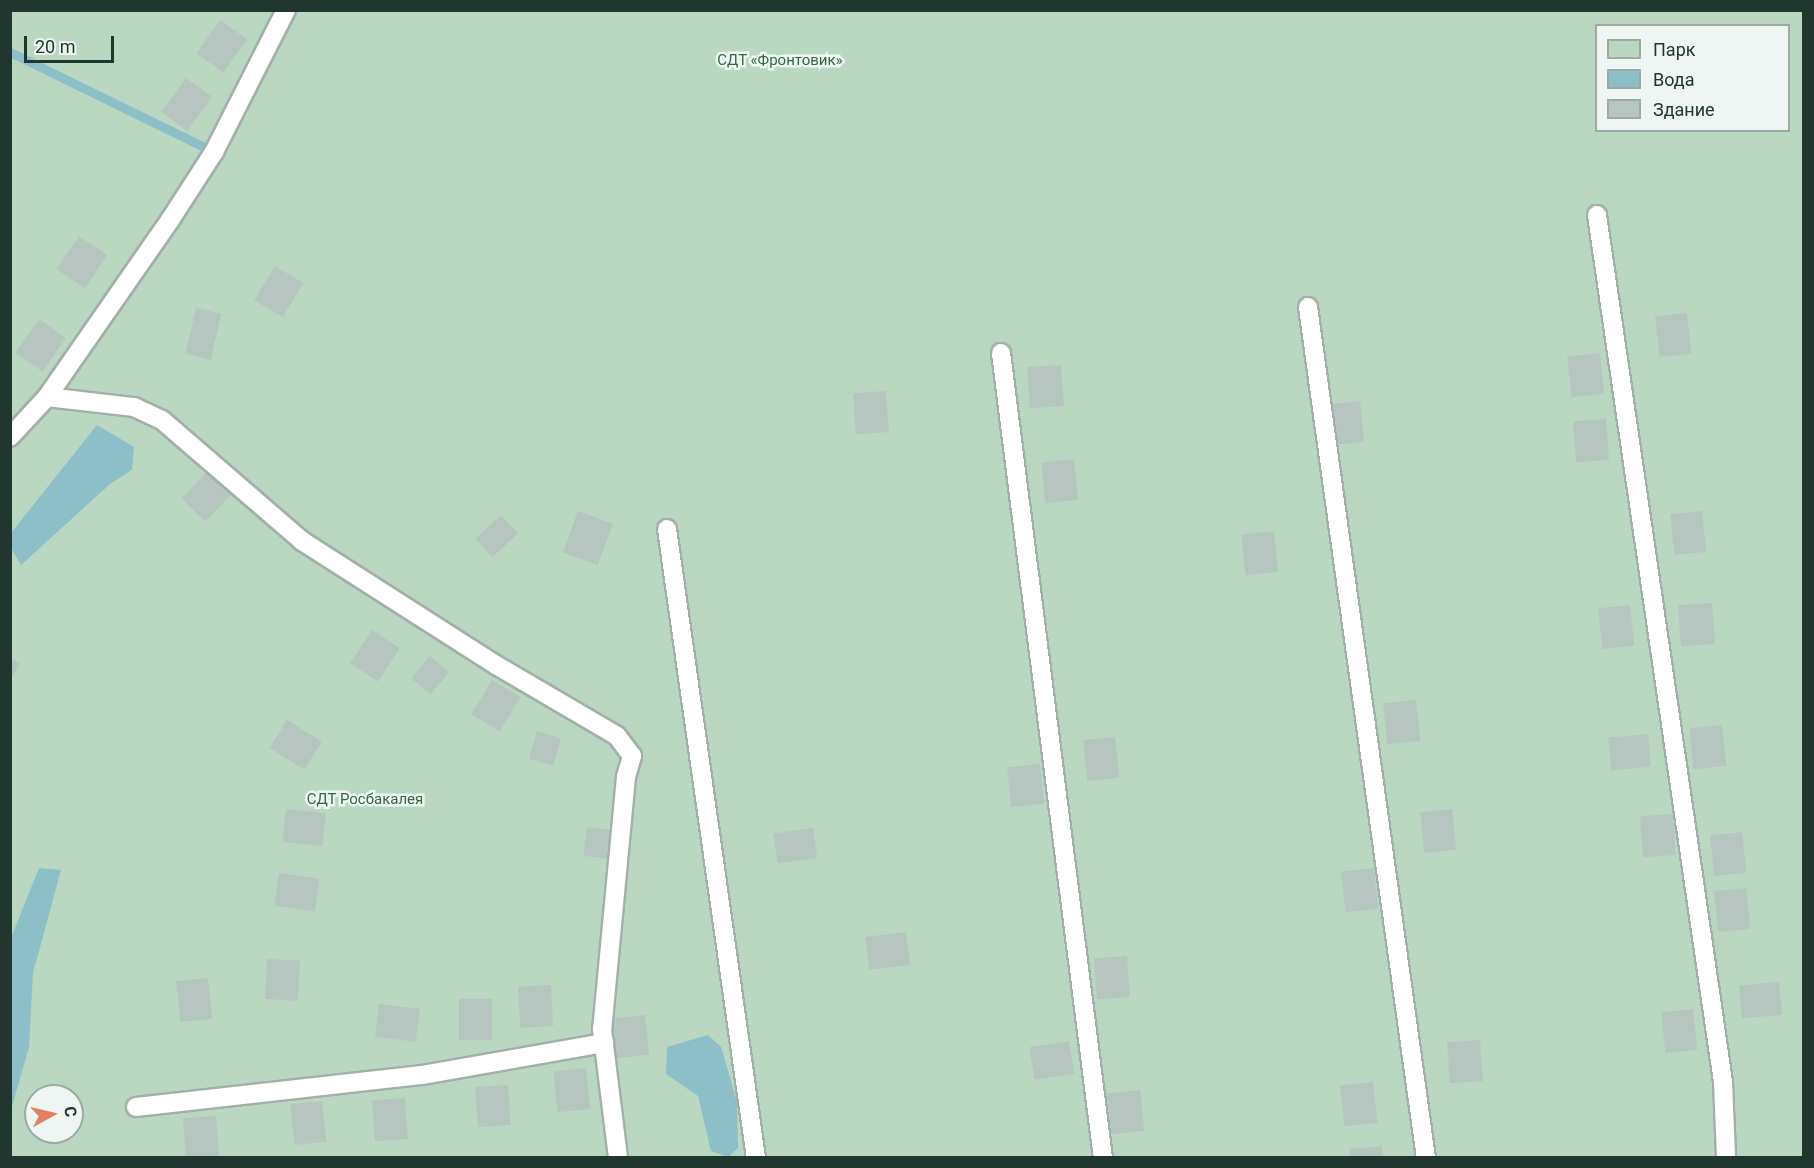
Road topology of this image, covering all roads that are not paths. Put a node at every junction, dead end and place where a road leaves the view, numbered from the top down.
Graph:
1 (286, 10) edge
2 (1597, 215) dead end
3 (1308, 307) dead end
4 (1001, 353) dead end
5 (47, 397) junction
6 (10, 437) edge
7 (666, 529) dead end
8 (604, 1043) junction
9 (136, 1107) dead end
10 (618, 1158) edge
11 (756, 1158) edge
12 (1103, 1158) edge
13 (1426, 1158) edge
14 (1726, 1158) edge

1 - 5 lane
2 - 14 lane
3 - 13 lane
4 - 12 lane
5 - 6 lane
5 - 8 lane
7 - 11 lane
8 - 9 lane
8 - 10 lane

